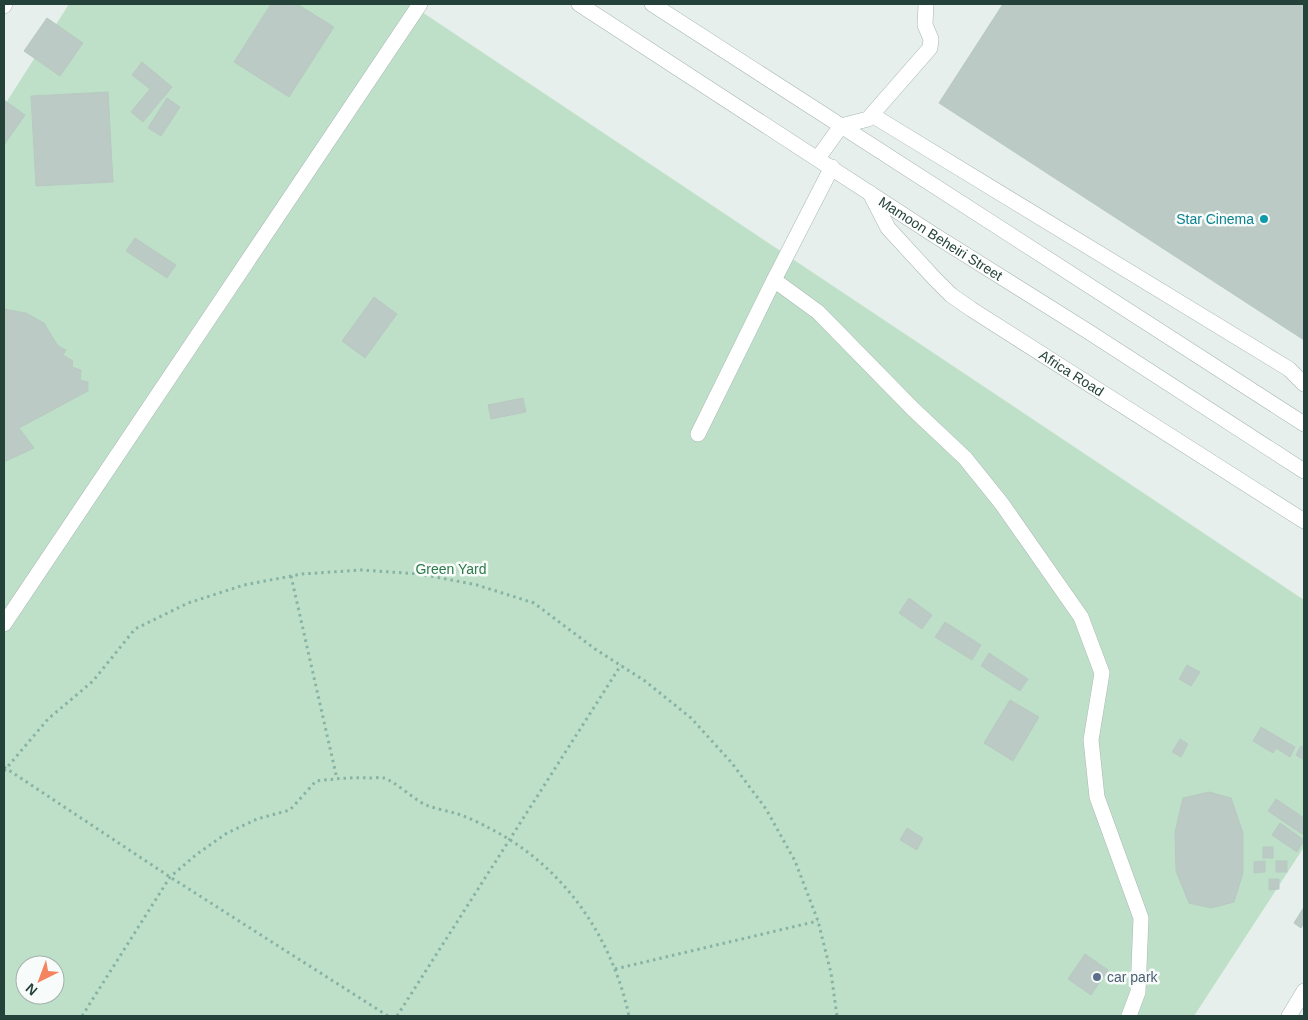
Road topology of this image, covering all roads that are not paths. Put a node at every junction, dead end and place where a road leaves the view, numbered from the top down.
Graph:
1 (420, 4) edge
2 (579, 4) edge
3 (652, 4) edge
4 (926, 4) edge
5 (669, 8) edge
6 (872, 115) junction
7 (841, 126) junction
8 (818, 158) junction
9 (832, 168) junction
10 (869, 192) junction
11 (774, 280) junction
12 (1304, 384) edge
13 (1304, 424) edge
14 (698, 434) dead end
15 (1304, 471) edge
16 (1304, 521) edge
17 (4, 624) edge
18 (1304, 992) edge
19 (1129, 1016) edge
20 (1289, 1016) edge

1 - 17 street
2 - 8 street, Mamoon Beheiri Street
3 - 5 street
4 - 6 street
5 - 7 street
6 - 7 street
6 - 12 street
7 - 8 street
7 - 13 street
8 - 9 street, Mamoon Beheiri Street
9 - 10 street, Mamoon Beheiri Street
9 - 11 street
10 - 15 street, Mamoon Beheiri Street
10 - 16 street, Africa Road
11 - 14 street
11 - 19 street
18 - 20 street

